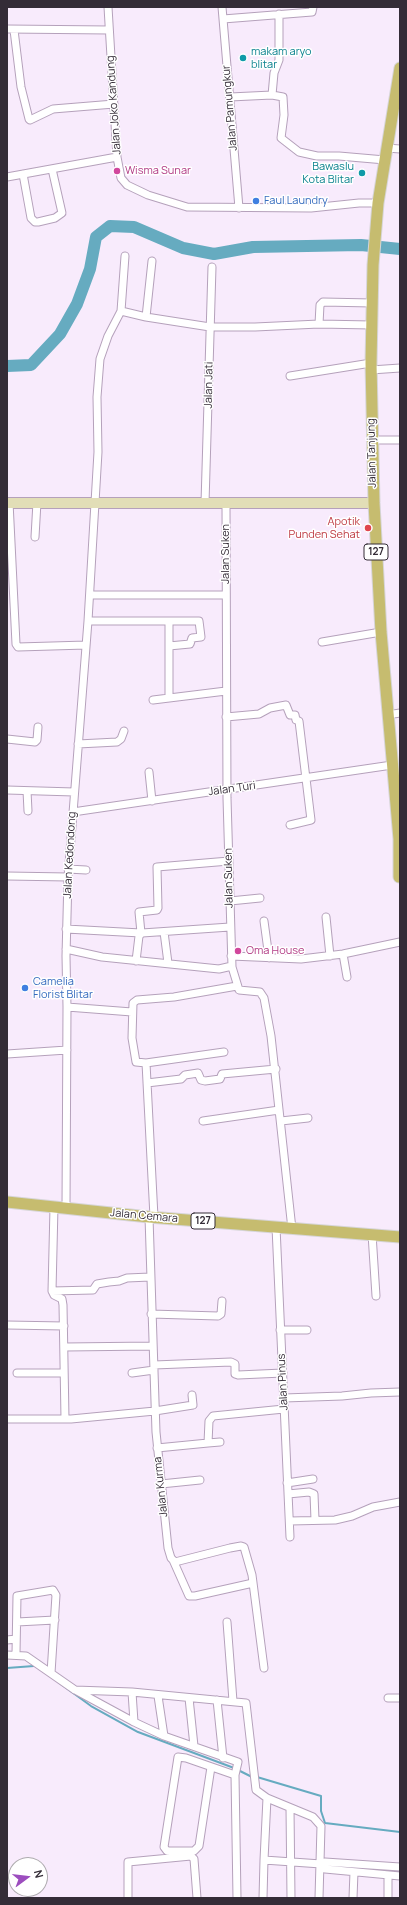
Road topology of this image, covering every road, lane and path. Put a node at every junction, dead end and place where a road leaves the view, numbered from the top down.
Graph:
1 (108, 7) edge
2 (222, 7) edge
3 (313, 7) edge
4 (279, 14) junction
5 (223, 19) junction
6 (10, 30) edge
7 (109, 30) junction
8 (400, 68) edge
9 (272, 95) junction
10 (230, 98) junction
11 (114, 107) junction
12 (387, 148) junction
13 (400, 149) edge
14 (117, 157) junction
15 (385, 160) junction
16 (52, 169) junction
17 (23, 174) junction
18 (7, 177) edge
19 (378, 203) junction
20 (239, 208) junction
21 (125, 256) dead end
22 (152, 261) dead end
23 (212, 267) dead end
24 (372, 303) junction
25 (121, 311) junction
26 (146, 317) junction
27 (319, 324) junction
28 (372, 325) junction
29 (210, 327) junction
30 (371, 366) junction
31 (400, 368) edge
32 (290, 376) dead end
33 (372, 440) junction
34 (400, 440) edge
35 (8, 502) edge
36 (37, 502) junction
37 (205, 503) junction
38 (374, 503) junction
39 (96, 504) junction
40 (226, 504) junction
41 (35, 537) dead end
42 (9, 564) edge
43 (90, 595) junction
44 (226, 595) junction
45 (11, 613) edge
46 (88, 621) junction
47 (169, 621) junction
48 (381, 632) junction
49 (7, 636) edge
50 (15, 636) junction
51 (322, 642) dead end
52 (86, 645) junction
53 (169, 646) junction
54 (226, 691) junction
55 (170, 698) junction
56 (153, 700) dead end
57 (400, 713) edge
58 (388, 716) junction
59 (226, 717) junction
60 (38, 728) dead end
61 (124, 731) dead end
62 (7, 739) edge
63 (78, 744) junction
64 (395, 769) edge
65 (149, 772) dead end
66 (305, 778) junction
67 (7, 790) edge
68 (227, 790) junction
69 (27, 791) junction
70 (74, 792) junction
71 (152, 801) junction
72 (28, 811) dead end
73 (72, 812) junction
74 (290, 825) dead end
75 (400, 840) edge
76 (229, 861) junction
77 (68, 869) junction
78 (86, 870) dead end
79 (7, 876) edge
80 (68, 877) junction
81 (400, 879) edge
82 (260, 898) dead end
83 (230, 901) junction
84 (326, 917) dead end
85 (264, 921) dead end
86 (230, 928) junction
87 (66, 929) junction
88 (164, 932) junction
89 (140, 934) junction
90 (400, 942) edge
91 (66, 952) junction
92 (343, 954) junction
93 (231, 956) junction
94 (330, 956) junction
95 (269, 958) junction
96 (136, 961) junction
97 (168, 963) junction
98 (232, 969) junction
99 (347, 977) dead end
100 (237, 986) junction
101 (68, 1007) junction
102 (132, 1012) junction
103 (67, 1050) junction
104 (224, 1052) dead end
105 (7, 1054) edge
106 (146, 1063) junction
107 (276, 1069) junction
108 (147, 1083) junction
109 (279, 1110) junction
110 (308, 1118) dead end
111 (203, 1121) dead end
112 (281, 1121) junction
113 (7, 1202) edge
114 (54, 1207) junction
115 (66, 1208) junction
116 (151, 1217) junction
117 (276, 1227) junction
118 (292, 1229) junction
119 (372, 1234) junction
120 (400, 1237) edge
121 (150, 1277) junction
122 (52, 1290) junction
123 (376, 1296) dead end
124 (222, 1301) dead end
125 (151, 1314) junction
126 (7, 1325) edge
127 (64, 1326) junction
128 (280, 1330) junction
129 (307, 1330) dead end
130 (153, 1346) junction
131 (65, 1347) junction
132 (154, 1367) junction
133 (17, 1373) dead end
134 (64, 1373) junction
135 (132, 1373) dead end
136 (283, 1373) junction
137 (400, 1392) edge
138 (192, 1395) dead end
139 (284, 1398) junction
140 (284, 1408) junction
141 (155, 1411) junction
142 (65, 1419) junction
143 (7, 1420) edge
144 (220, 1442) dead end
145 (208, 1443) junction
146 (157, 1448) junction
147 (313, 1479) dead end
148 (200, 1480) dead end
149 (287, 1483) junction
150 (161, 1484) junction
151 (288, 1494) junction
152 (400, 1502) edge
153 (316, 1520) junction
154 (290, 1521) junction
155 (290, 1537) dead end
156 (173, 1560) junction
157 (253, 1583) junction
158 (55, 1620) junction
159 (17, 1622) junction
160 (227, 1622) dead end
161 (16, 1639) junction
162 (7, 1640) edge
163 (16, 1654) junction
164 (7, 1655) edge
165 (264, 1668) dead end
166 (51, 1672) junction
167 (75, 1690) junction
168 (132, 1692) junction
169 (158, 1696) junction
170 (189, 1698) junction
171 (388, 1698) dead end
172 (400, 1698) edge
173 (217, 1700) junction
174 (233, 1701) junction
175 (134, 1722) junction
176 (164, 1736) junction
177 (194, 1746) junction
178 (223, 1758) junction
179 (252, 1764) junction
180 (211, 1767) junction
181 (237, 1769) junction
182 (267, 1798) junction
183 (290, 1808) junction
184 (264, 1860) junction
185 (291, 1862) junction
186 (321, 1864) junction
187 (366, 1865) junction
188 (400, 1867) edge
189 (354, 1872) junction
190 (366, 1873) junction
191 (388, 1875) junction
192 (400, 1876) edge
193 (128, 1898) edge
194 (197, 1898) edge
195 (237, 1898) edge
196 (263, 1898) edge
197 (291, 1898) edge
198 (319, 1898) edge
199 (353, 1898) edge
200 (388, 1898) edge

1 - 7 street, Jalan Joko Kandung
2 - 5 street, Jalan Pamungkur
3 - 4 street
4 - 5 street
4 - 9 street
5 - 10 street, Jalan Pamungkur
6 - 7 street
6 - 11 street
7 - 11 street, Jalan Joko Kandung
8 - 12 main road, Jalan Tanjung / 127
9 - 10 street
9 - 15 street
10 - 20 street, Jalan Pamungkur
11 - 14 street, Jalan Joko Kandung
12 - 13 street
12 - 15 main road, Jalan Tanjung / 127
14 - 16 street
14 - 20 street, Jalan Joko Kandung
15 - 19 main road, Jalan Tanjung / 127
16 - 17 street
16 - 17 street
17 - 18 street
19 - 20 street, Jalan Joko Kandung
19 - 24 main road, Jalan Tanjung / 127
21 - 25 street
22 - 26 street
23 - 29 street, Jalan Jati
24 - 27 street
24 - 28 main road, Jalan Tanjung / 127
25 - 26 street
25 - 39 street, Jalan Kedondong
26 - 29 street
27 - 28 street
27 - 29 street
28 - 30 main road, Jalan Tanjung / 127
29 - 37 street, Jalan Jati
30 - 31 street
30 - 32 street
30 - 33 main road, Jalan Tanjung / 127
33 - 34 street
33 - 38 main road, Jalan Tanjung / 127
35 - 36 main road
35 - 42 street
36 - 39 main road
36 - 41 street
37 - 39 main road
37 - 40 main road
38 - 40 main road
38 - 48 main road, Jalan Tanjung / 127
39 - 43 street, Jalan Kedondong
40 - 44 street, Jalan Suken
42 - 45 street
43 - 44 street
43 - 46 street, Jalan Kedondong
44 - 54 street, Jalan Suken
45 - 50 street
46 - 47 street
46 - 52 street, Jalan Kedondong
47 - 53 street
47 - 53 street
48 - 51 street
48 - 58 main road, Jalan Tanjung / 127
49 - 50 street
50 - 52 street
52 - 63 street, Jalan Kedondong
53 - 55 street
54 - 55 street
54 - 59 street, Jalan Suken
55 - 56 street
57 - 58 street
58 - 64 main road, Jalan Tanjung / 127
59 - 66 street
59 - 68 street, Jalan Suken
60 - 62 street
61 - 63 street
63 - 70 street, Jalan Kedondong
64 - 66 street, Jalan Turi
64 - 75 main road, Jalan Tanjung / 127
65 - 71 street
66 - 68 street, Jalan Turi
66 - 74 street
67 - 69 street
68 - 71 street, Jalan Turi
68 - 76 street, Jalan Suken
69 - 70 street
69 - 72 street
70 - 73 street, Jalan Kedondong
71 - 73 street, Jalan Turi
73 - 77 street, Jalan Kedondong
75 - 81 main road, Jalan Tanjung / 127
76 - 83 street, Jalan Suken
76 - 89 street
77 - 78 street
77 - 80 street, Jalan Kedondong
79 - 80 street
80 - 87 street, Jalan Kedondong
82 - 83 street
83 - 86 street, Jalan Suken
84 - 94 street
85 - 95 street
86 - 88 street
86 - 93 street, Jalan Suken
87 - 89 street
87 - 91 street, Jalan Kedondong
88 - 89 street
88 - 97 street
89 - 96 street
90 - 92 street
91 - 96 street
91 - 101 street, Jalan Kedondong
92 - 94 street
92 - 99 street
93 - 95 street
93 - 98 street, Jalan Suken
94 - 95 street
96 - 97 street
97 - 98 street
98 - 100 street, Jalan Suken
100 - 102 street
100 - 107 street
101 - 102 street
101 - 103 street, Jalan Kedondong
102 - 106 street
103 - 105 street
103 - 115 street, Jalan Kedondong
104 - 106 street
106 - 108 street, Jalan Kurma
107 - 108 street
107 - 109 street
108 - 116 street, Jalan Kurma
109 - 111 street
109 - 112 street
110 - 112 street
112 - 118 street
113 - 114 main road, Jalan Cemara / 127
114 - 115 main road, Jalan Cemara / 127
114 - 122 street
115 - 116 main road, Jalan Cemara / 127
116 - 117 main road, Jalan Cemara / 127
116 - 121 street, Jalan Kurma
117 - 118 main road, Jalan Cemara / 127
117 - 128 street, Jalan Pinus
118 - 119 main road, Jalan Cemara / 127
119 - 120 main road, Jalan Cemara / 127
119 - 123 street
121 - 122 street
121 - 125 street, Jalan Kurma
122 - 127 street
124 - 125 street
125 - 130 street, Jalan Kurma
126 - 127 street
127 - 131 street
128 - 129 street
128 - 136 street, Jalan Pinus
130 - 131 street
130 - 132 street, Jalan Kurma
131 - 134 street
132 - 135 street
132 - 136 street
132 - 141 street, Jalan Kurma
133 - 134 street
134 - 142 street
136 - 139 street, Jalan Pinus
137 - 139 street
138 - 141 street
139 - 140 street, Jalan Pinus
140 - 145 street
140 - 149 street, Jalan Pinus
141 - 142 street
141 - 146 street, Jalan Kurma
142 - 143 street
144 - 145 street
145 - 146 street
146 - 150 street, Jalan Kurma
147 - 149 street
148 - 150 street
149 - 151 street, Jalan Pinus
150 - 156 street, Jalan Kurma
151 - 153 street
151 - 154 street, Jalan Pinus
152 - 153 street
153 - 154 street
154 - 155 street, Jalan Pinus
156 - 157 street, Jalan Kurma
156 - 157 street
157 - 165 street
158 - 159 street
158 - 159 street
158 - 166 street
159 - 161 street
160 - 174 street
161 - 162 street
161 - 163 street
163 - 164 street
163 - 166 street
166 - 167 street
167 - 168 street
167 - 175 street
168 - 169 street
168 - 175 street
169 - 170 street
169 - 176 street
170 - 173 street
170 - 177 street
171 - 172 street
173 - 174 street
173 - 178 street
174 - 179 street
175 - 176 street
176 - 177 street
177 - 178 street
178 - 181 street
179 - 181 street
179 - 182 street
180 - 180 street
180 - 181 street
181 - 195 street
182 - 183 street
182 - 184 street
183 - 185 street
183 - 186 street
184 - 185 street
184 - 196 street
185 - 186 street
185 - 197 street
186 - 187 street
186 - 189 street
186 - 198 street
187 - 188 street
187 - 190 street
189 - 190 street
189 - 199 street
190 - 191 street
191 - 192 street
191 - 200 street
193 - 194 street

